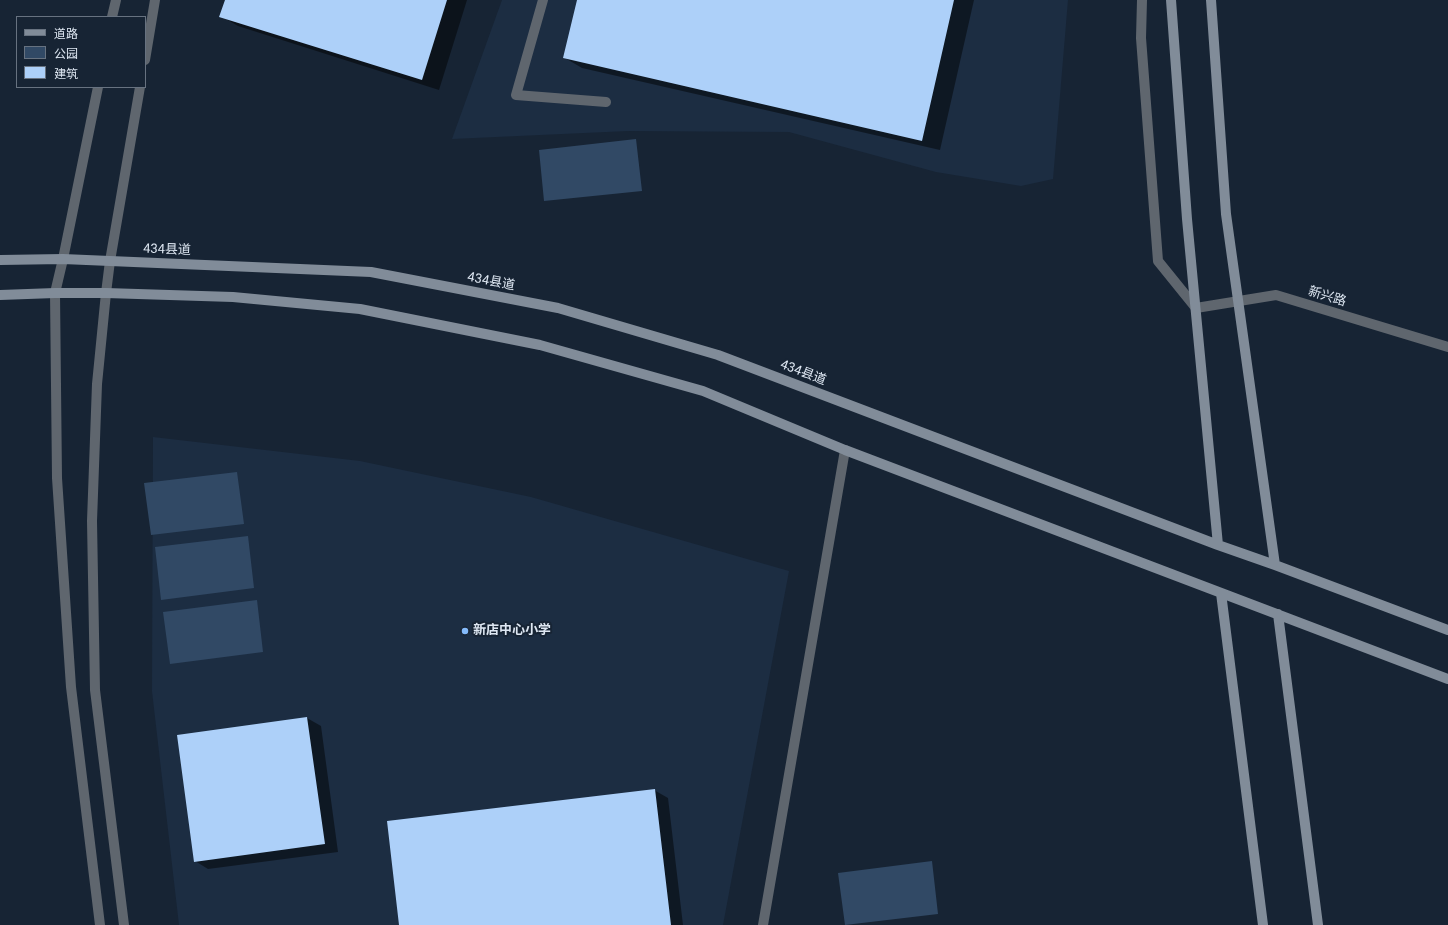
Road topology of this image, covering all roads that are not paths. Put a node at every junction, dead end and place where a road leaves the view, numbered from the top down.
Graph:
1 (116, 0) edge
2 (155, 0) edge
3 (543, 0) edge
4 (1142, 0) edge
5 (1172, 0) edge
6 (1211, 0) edge
7 (112, 16) edge
8 (146, 54) edge
9 (98, 88) edge
10 (140, 88) edge
11 (606, 102) dead end
12 (0, 260) edge
13 (63, 260) junction
14 (110, 261) junction
15 (55, 293) junction
16 (106, 293) junction
17 (0, 294) edge
18 (1238, 301) junction
19 (1196, 308) junction
20 (1448, 347) edge
21 (846, 450) junction
22 (1218, 545) junction
23 (1275, 565) junction
24 (1221, 592) junction
25 (1278, 614) junction
26 (1448, 630) edge
27 (1448, 679) edge
28 (100, 925) edge
29 (124, 925) edge
30 (762, 925) edge
31 (1263, 925) edge
32 (1318, 925) edge

1 - 7 street
2 - 8 street
3 - 11 street
4 - 19 street
5 - 19 main road
6 - 18 main road
9 - 13 street
10 - 14 street
12 - 13 main road, 434县道
13 - 14 main road, 434县道
13 - 15 street
14 - 16 street
14 - 22 main road, 434县道
15 - 16 main road
15 - 17 main road
15 - 28 street
16 - 21 main road
16 - 29 street
18 - 19 street, 新兴路
18 - 20 street, 新兴路
18 - 23 main road
19 - 22 main road
21 - 24 main road
21 - 30 street
22 - 23 main road, 434县道
23 - 26 main road, 434县道
24 - 25 main road
24 - 31 main road
25 - 27 main road
25 - 32 main road

